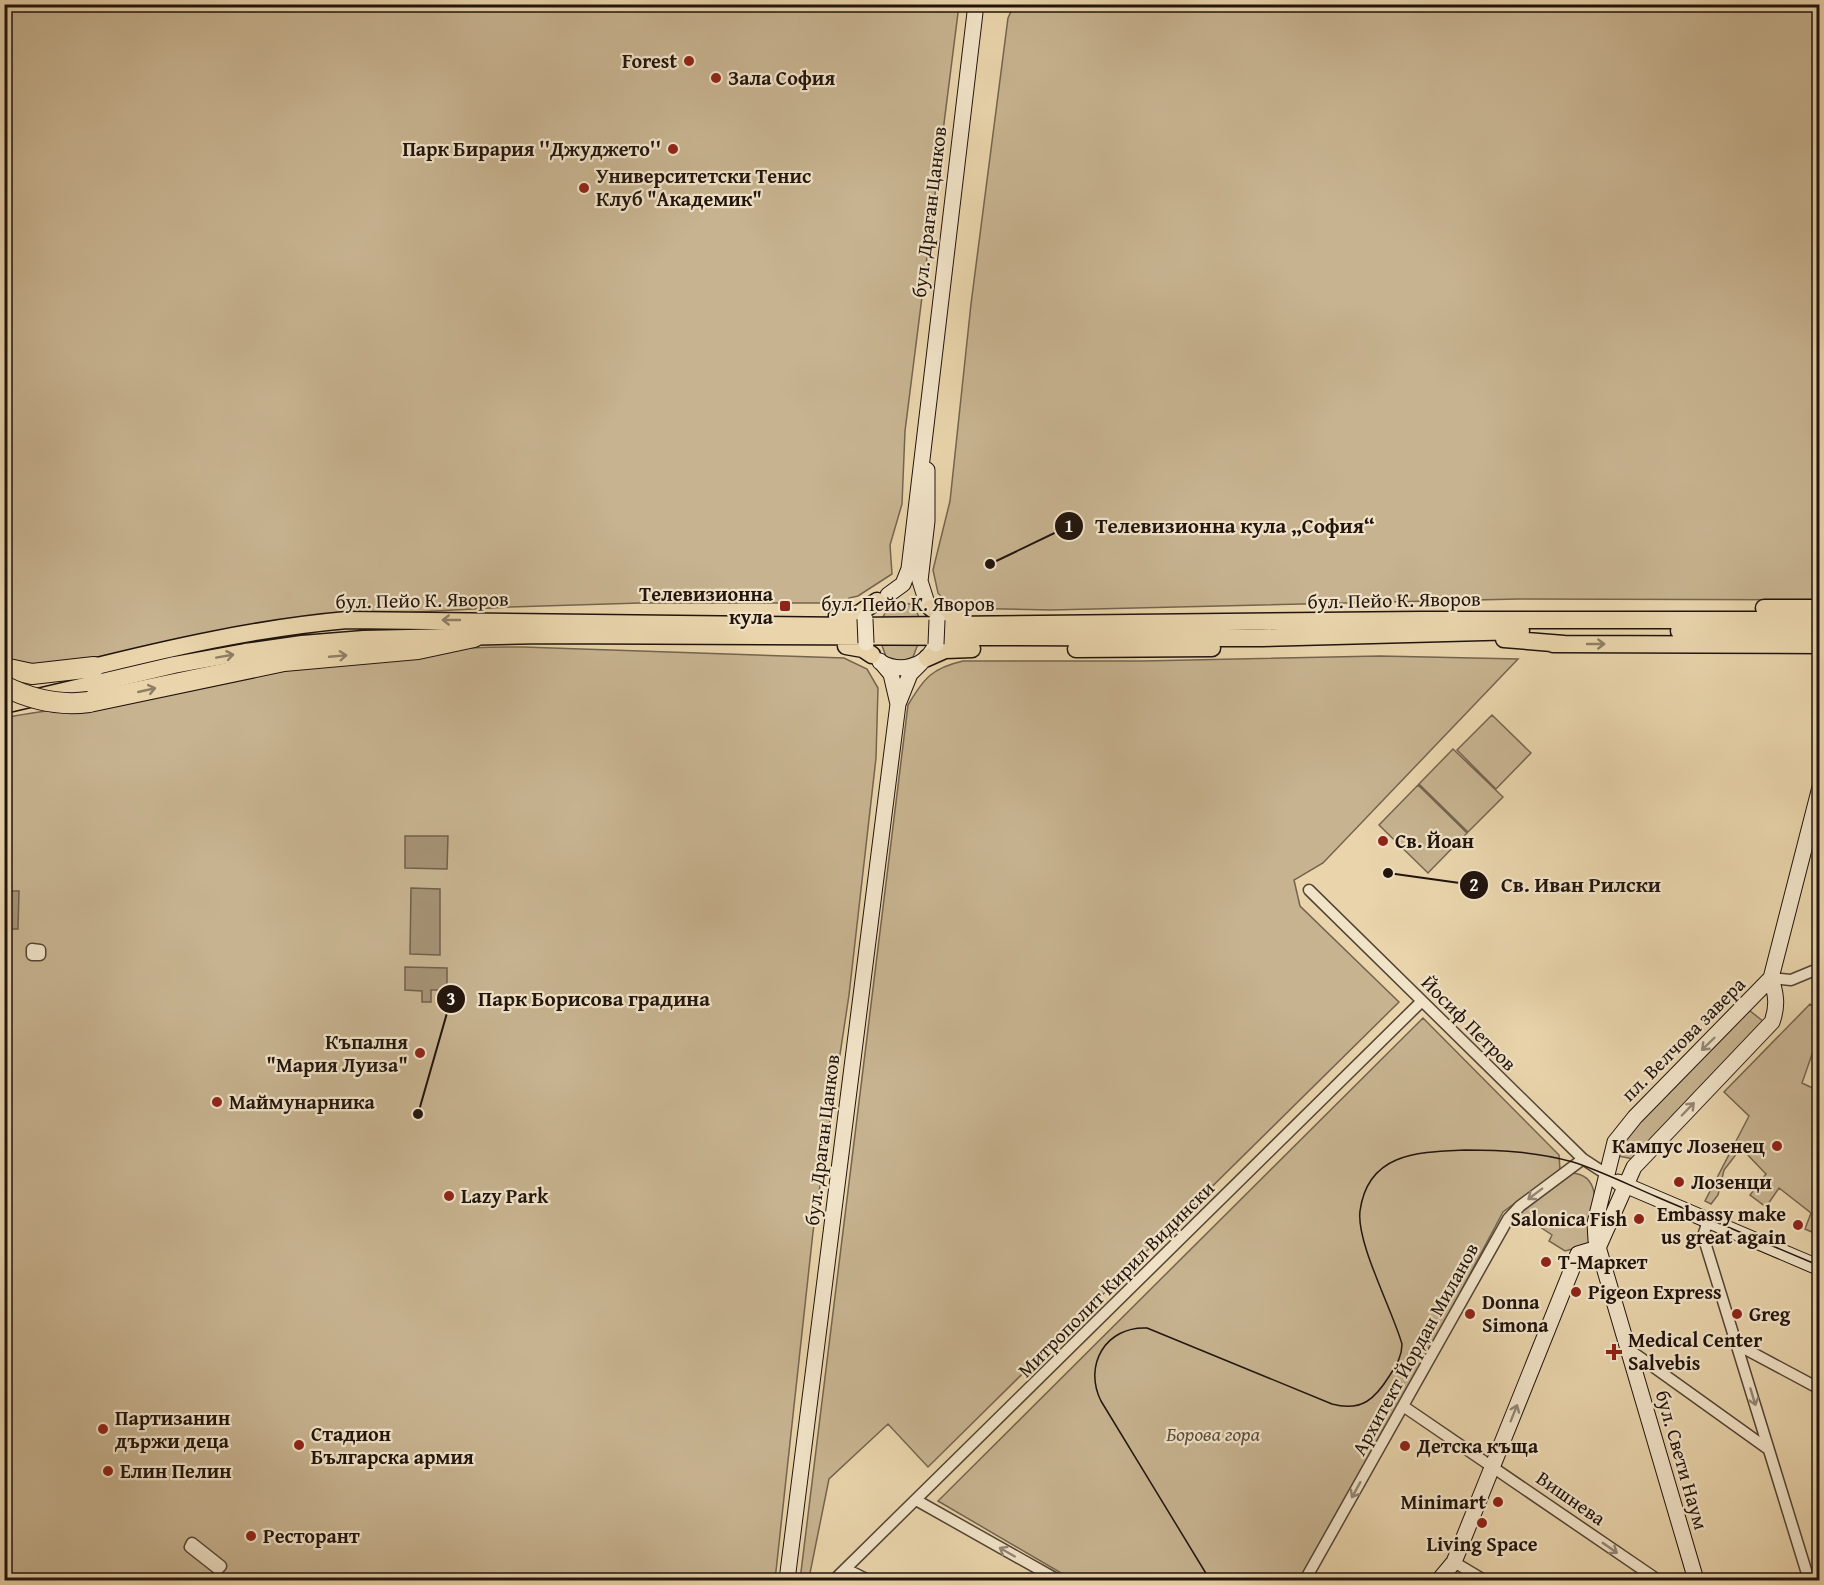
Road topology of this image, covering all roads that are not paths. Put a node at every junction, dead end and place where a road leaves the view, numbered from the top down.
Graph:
1 (976, 4) edge
2 (926, 425) junction
3 (883, 598) junction
4 (1820, 608) edge
5 (1566, 609) junction
6 (932, 610) junction
7 (1327, 614) junction
8 (1820, 620) edge
9 (1708, 625) junction
10 (1421, 626) junction
11 (543, 628) junction
12 (1820, 632) edge
13 (474, 637) junction
14 (1327, 642) junction
15 (1564, 644) junction
16 (1820, 645) edge
17 (873, 653) junction
18 (928, 655) junction
19 (94, 667) junction
20 (4, 668) edge
21 (4, 688) edge
22 (898, 704) junction
23 (4, 705) edge
24 (1820, 787) edge
25 (1309, 890) dead end
26 (1820, 968) edge
27 (1771, 978) junction
28 (1422, 1001) junction
29 (1583, 1160) junction
30 (1609, 1176) junction
31 (1625, 1186) junction
32 (1708, 1221) junction
33 (1598, 1248) junction
34 (1820, 1268) edge
35 (1736, 1344) junction
36 (1628, 1348) junction
37 (1820, 1389) edge
38 (1403, 1406) junction
39 (1768, 1449) junction
40 (1493, 1466) junction
41 (916, 1500) junction
42 (1454, 1562) junction
43 (846, 1569) junction
44 (787, 1581) edge
45 (834, 1581) edge
46 (868, 1581) edge
47 (1058, 1581) edge
48 (1305, 1581) edge
49 (1439, 1581) edge
50 (1484, 1581) edge
51 (1658, 1581) edge
52 (1696, 1581) edge
53 (1809, 1581) edge

1 - 2 street, бул. Драган Цанков
2 - 3 street, бул. Драган Цанков
2 - 6 street, бул. Драган Цанков
3 - 6 street
3 - 11 main road
3 - 17 street, bridge
4 - 5 main road
5 - 7 main road
5 - 10 main road
6 - 7 main road
6 - 18 street, bridge
7 - 10 main road
8 - 9 main road, бул. Пейо К. Яворов
9 - 10 main road, бул. Пейо К. Яворов
9 - 12 main road, бул. Пейо К. Яворов
10 - 11 main road, бул. Пейо К. Яворов
10 - 14 main road
10 - 15 main road
11 - 13 main road, бул. Пейо К. Яворов
11 - 17 main road
11 -> 19 main road, бул. Пейо К. Яворов
21 -> 13 highway, bridge
23 -> 13 main road, бул. Пейо К. Яворов
14 - 15 main road
14 - 18 main road
15 -> 16 main road
17 - 18 street
17 - 22 street, бул. Драган Цанков
18 - 22 street, бул. Драган Цанков
19 - 20 highway
19 - 21 main road, бул. Пейо К. Яворов
22 - 44 street, бул. Драган Цанков
24 - 27 street
25 - 28 street, Йосиф Петров
26 - 27 street
27 -> 30 street, пл. Велчова завера
31 -> 27 street, пл. Велчова завера
28 - 29 street, Йосиф Петров
28 - 41 street, Митрополит Кирил Видински
29 - 30 street, Йосиф Петров
29 -> 38 street, Архитект Йордан Миланов
30 - 31 street
30 - 33 street, бул. Свети Наум
31 - 32 street
31 - 33 street
32 - 34 street
32 - 35 street
33 - 36 street, бул. Свети Наум
40 -> 33 street
35 - 37 street
35 -> 39 street
36 - 39 street
36 - 52 street, бул. Свети Наум
38 - 40 street, Вишнева
38 -> 48 street, Архитект Йордан Миланов
39 - 53 street
40 - 42 street
40 -> 51 street, Вишнева
41 - 43 street, Митрополит Кирил Видински
47 -> 41 street
42 - 49 street
42 - 50 street
43 - 45 street, Митрополит Кирил Видински
43 - 46 street

